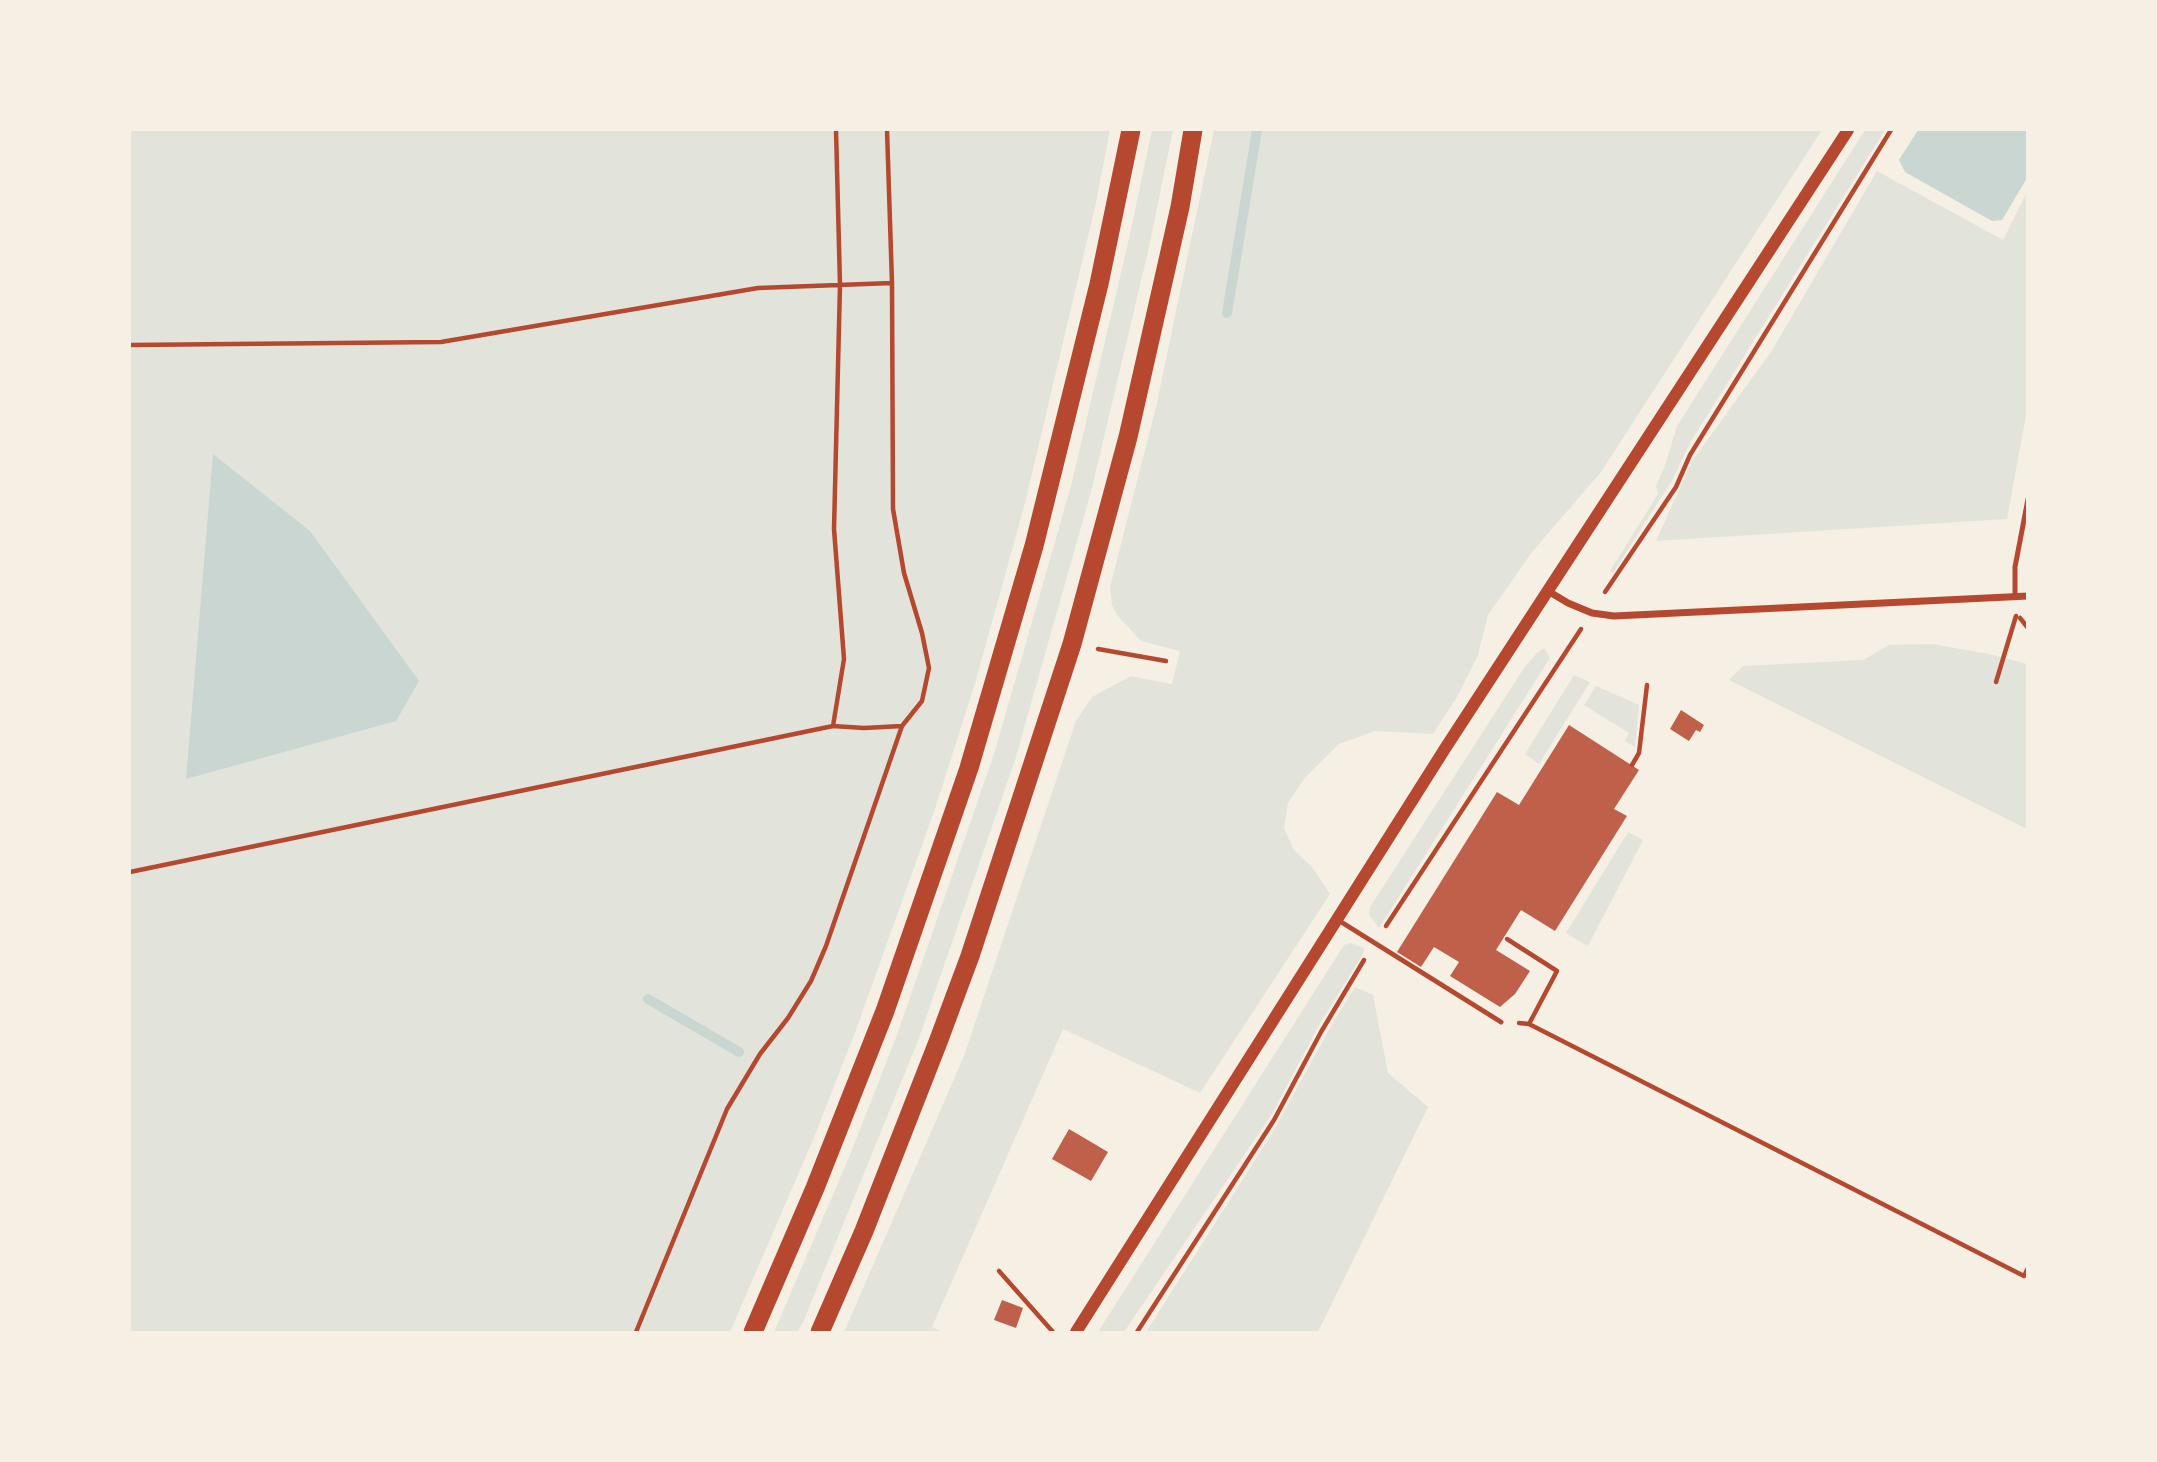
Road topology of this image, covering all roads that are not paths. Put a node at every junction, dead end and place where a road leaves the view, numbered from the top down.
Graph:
1 (1131, 130) edge
2 (1193, 130) edge
3 (1848, 130) edge
4 (2028, 499) edge
5 (1548, 591) junction
6 (2014, 596) junction
7 (2028, 596) edge
8 (1338, 920) junction
9 (1501, 1022) road end
10 (753, 1332) edge
11 (820, 1332) edge
12 (1076, 1332) edge

1 - 10 highway
2 - 11 highway
3 - 5 street
4 - 6 lane
5 - 6 street
5 - 8 street
6 - 7 street
8 - 9 lane
8 - 12 street

